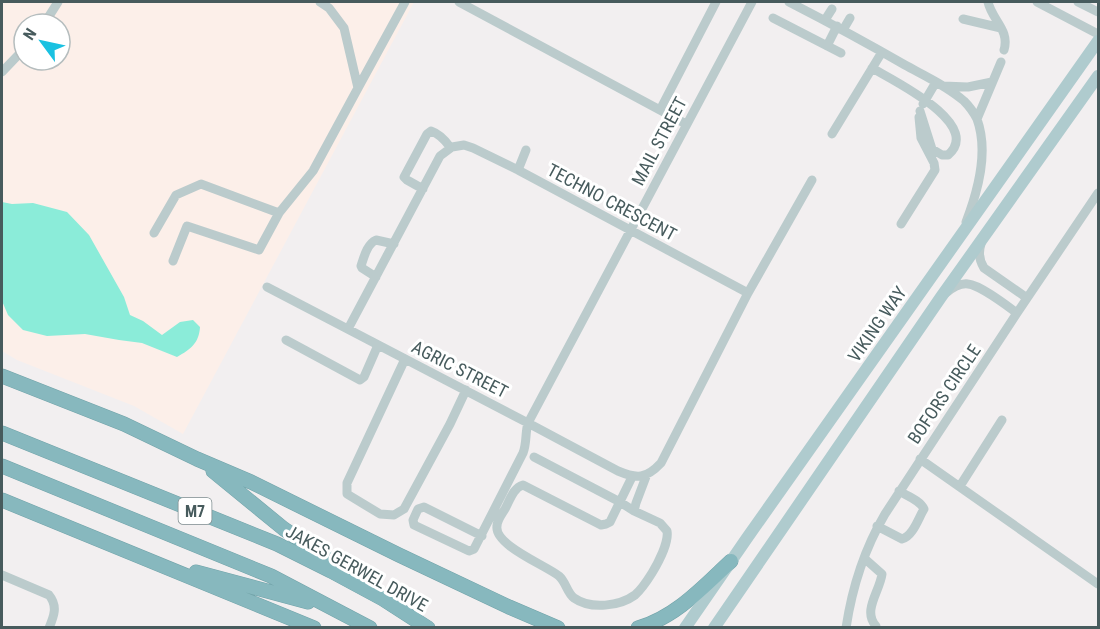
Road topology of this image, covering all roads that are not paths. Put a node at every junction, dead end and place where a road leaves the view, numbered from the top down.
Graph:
1 (320, 2) edge
2 (405, 2) edge
3 (459, 2) edge
4 (716, 2) edge
5 (752, 2) edge
6 (789, 2) edge
7 (988, 2) edge
8 (1037, 2) edge
9 (1078, 2) edge
10 (832, 9) dead end
11 (1098, 12) edge
12 (773, 18) dead end
13 (850, 18) dead end
14 (963, 19) dead end
15 (825, 20) junction
16 (840, 28) junction
17 (1001, 28) junction
18 (1098, 34) edge
19 (1098, 41) edge
20 (827, 46) junction
21 (1004, 50) dead end
22 (882, 52) junction
23 (841, 53) dead end
24 (1001, 62) dead end
25 (872, 68) junction
26 (1098, 76) edge
27 (992, 81) junction
28 (940, 84) junction
29 (358, 88) junction
30 (926, 100) junction
31 (660, 110) junction
32 (920, 111) junction
33 (976, 119) junction
34 (686, 124) junction
35 (832, 135) dead end
36 (450, 147) junction
37 (526, 150) dead end
38 (518, 170) junction
39 (812, 180) dead end
40 (423, 189) junction
41 (1098, 193) edge
42 (279, 213) junction
43 (901, 224) dead end
44 (630, 230) junction
45 (154, 233) dead end
46 (986, 233) junction
47 (960, 238) junction
48 (394, 244) junction
49 (173, 261) dead end
50 (376, 277) junction
51 (267, 287) dead end
52 (748, 293) junction
53 (941, 297) junction
54 (1027, 298) junction
55 (1017, 313) junction
56 (348, 329) junction
57 (286, 340) dead end
58 (378, 345) junction
59 (405, 359) junction
60 (2, 376) edge
61 (466, 390) junction
62 (1002, 420) dead end
63 (528, 423) junction
64 (2, 433) edge
65 (534, 457) dead end
66 (197, 459) junction
67 (920, 459) junction
68 (2, 466) edge
69 (639, 476) junction
70 (960, 486) junction
71 (899, 491) junction
72 (2, 500) edge
73 (620, 502) junction
74 (634, 511) junction
75 (878, 526) junction
76 (482, 536) junction
77 (142, 557) junction
78 (864, 558) junction
79 (731, 561) junction
80 (2, 575) edge
81 (1098, 584) edge
82 (383, 599) junction
83 (334, 609) junction
84 (876, 626) edge
85 (49, 627) edge
86 (314, 627) edge
87 (370, 627) edge
88 (428, 627) edge
89 (558, 627) edge
90 (638, 627) edge
91 (685, 627) edge
92 (714, 627) edge
93 (846, 627) edge

1 - 29 street
2 - 29 street
3 - 31 street
4 - 31 street
5 - 34 street, MAIL STREET
6 - 15 street
7 - 17 street
8 - 18 street
9 - 11 street
10 - 15 street
12 - 20 street
13 - 16 street
14 - 17 street
15 - 16 street
16 - 20 street
16 - 22 street
17 - 21 street
19 - 47 main road, VIKING WAY
20 - 23 street
22 - 25 street
22 - 28 street
24 - 27 street
25 - 30 street
25 - 35 street
26 - 46 main road, VIKING WAY
27 - 28 street
27 - 33 street
28 - 30 street
28 - 33 street
29 - 42 street
30 - 32 street
30 - 32 street
31 - 34 street
32 - 43 street
33 - 47 street
34 - 44 street, MAIL STREET
36 - 38 street, TECHNO CRESCENT
36 - 40 street
36 - 40 street
37 - 38 street
38 - 44 street, TECHNO CRESCENT
39 - 52 street
40 - 48 street
41 - 54 street, BOFORS CIRCLE
42 - 45 street
42 - 49 street
44 - 52 street, TECHNO CRESCENT
44 - 63 street, MAIL STREET
46 - 53 main road, VIKING WAY
46 - 54 street
47 - 79 main road, VIKING WAY
48 - 50 street
48 - 50 street
50 - 56 street
51 - 56 street, AGRIC STREET
52 - 69 street
53 - 55 street
53 - 92 main road, VIKING WAY
54 - 55 street, BOFORS CIRCLE
55 - 67 street, BOFORS CIRCLE
56 - 58 street, AGRIC STREET
57 - 58 street
58 - 59 street, AGRIC STREET
59 - 61 street, AGRIC STREET
59 - 61 street
60 - 66 highway
61 - 63 street, AGRIC STREET
62 - 70 street
63 - 69 street, AGRIC STREET
63 - 76 street, MAIL STREET
64 - 82 highway, JAKES GERWEL DRIVE / M7
65 - 73 street
66 - 82 highway
66 - 89 highway
67 - 70 street
67 - 71 street, BOFORS CIRCLE
68 - 83 highway, M7
69 - 73 street
69 - 74 street
70 - 81 street
71 - 75 street, BOFORS CIRCLE
71 - 75 street
72 - 77 highway
73 - 74 street
73 - 74 street
75 - 78 street, BOFORS CIRCLE
76 - 76 street
77 - 83 highway
77 - 86 highway
78 - 84 street
78 - 93 street, BOFORS CIRCLE
79 - 90 highway
79 - 91 main road, VIKING WAY
80 - 85 street
82 - 88 highway, JAKES GERWEL DRIVE / M7
83 - 87 highway, M7

